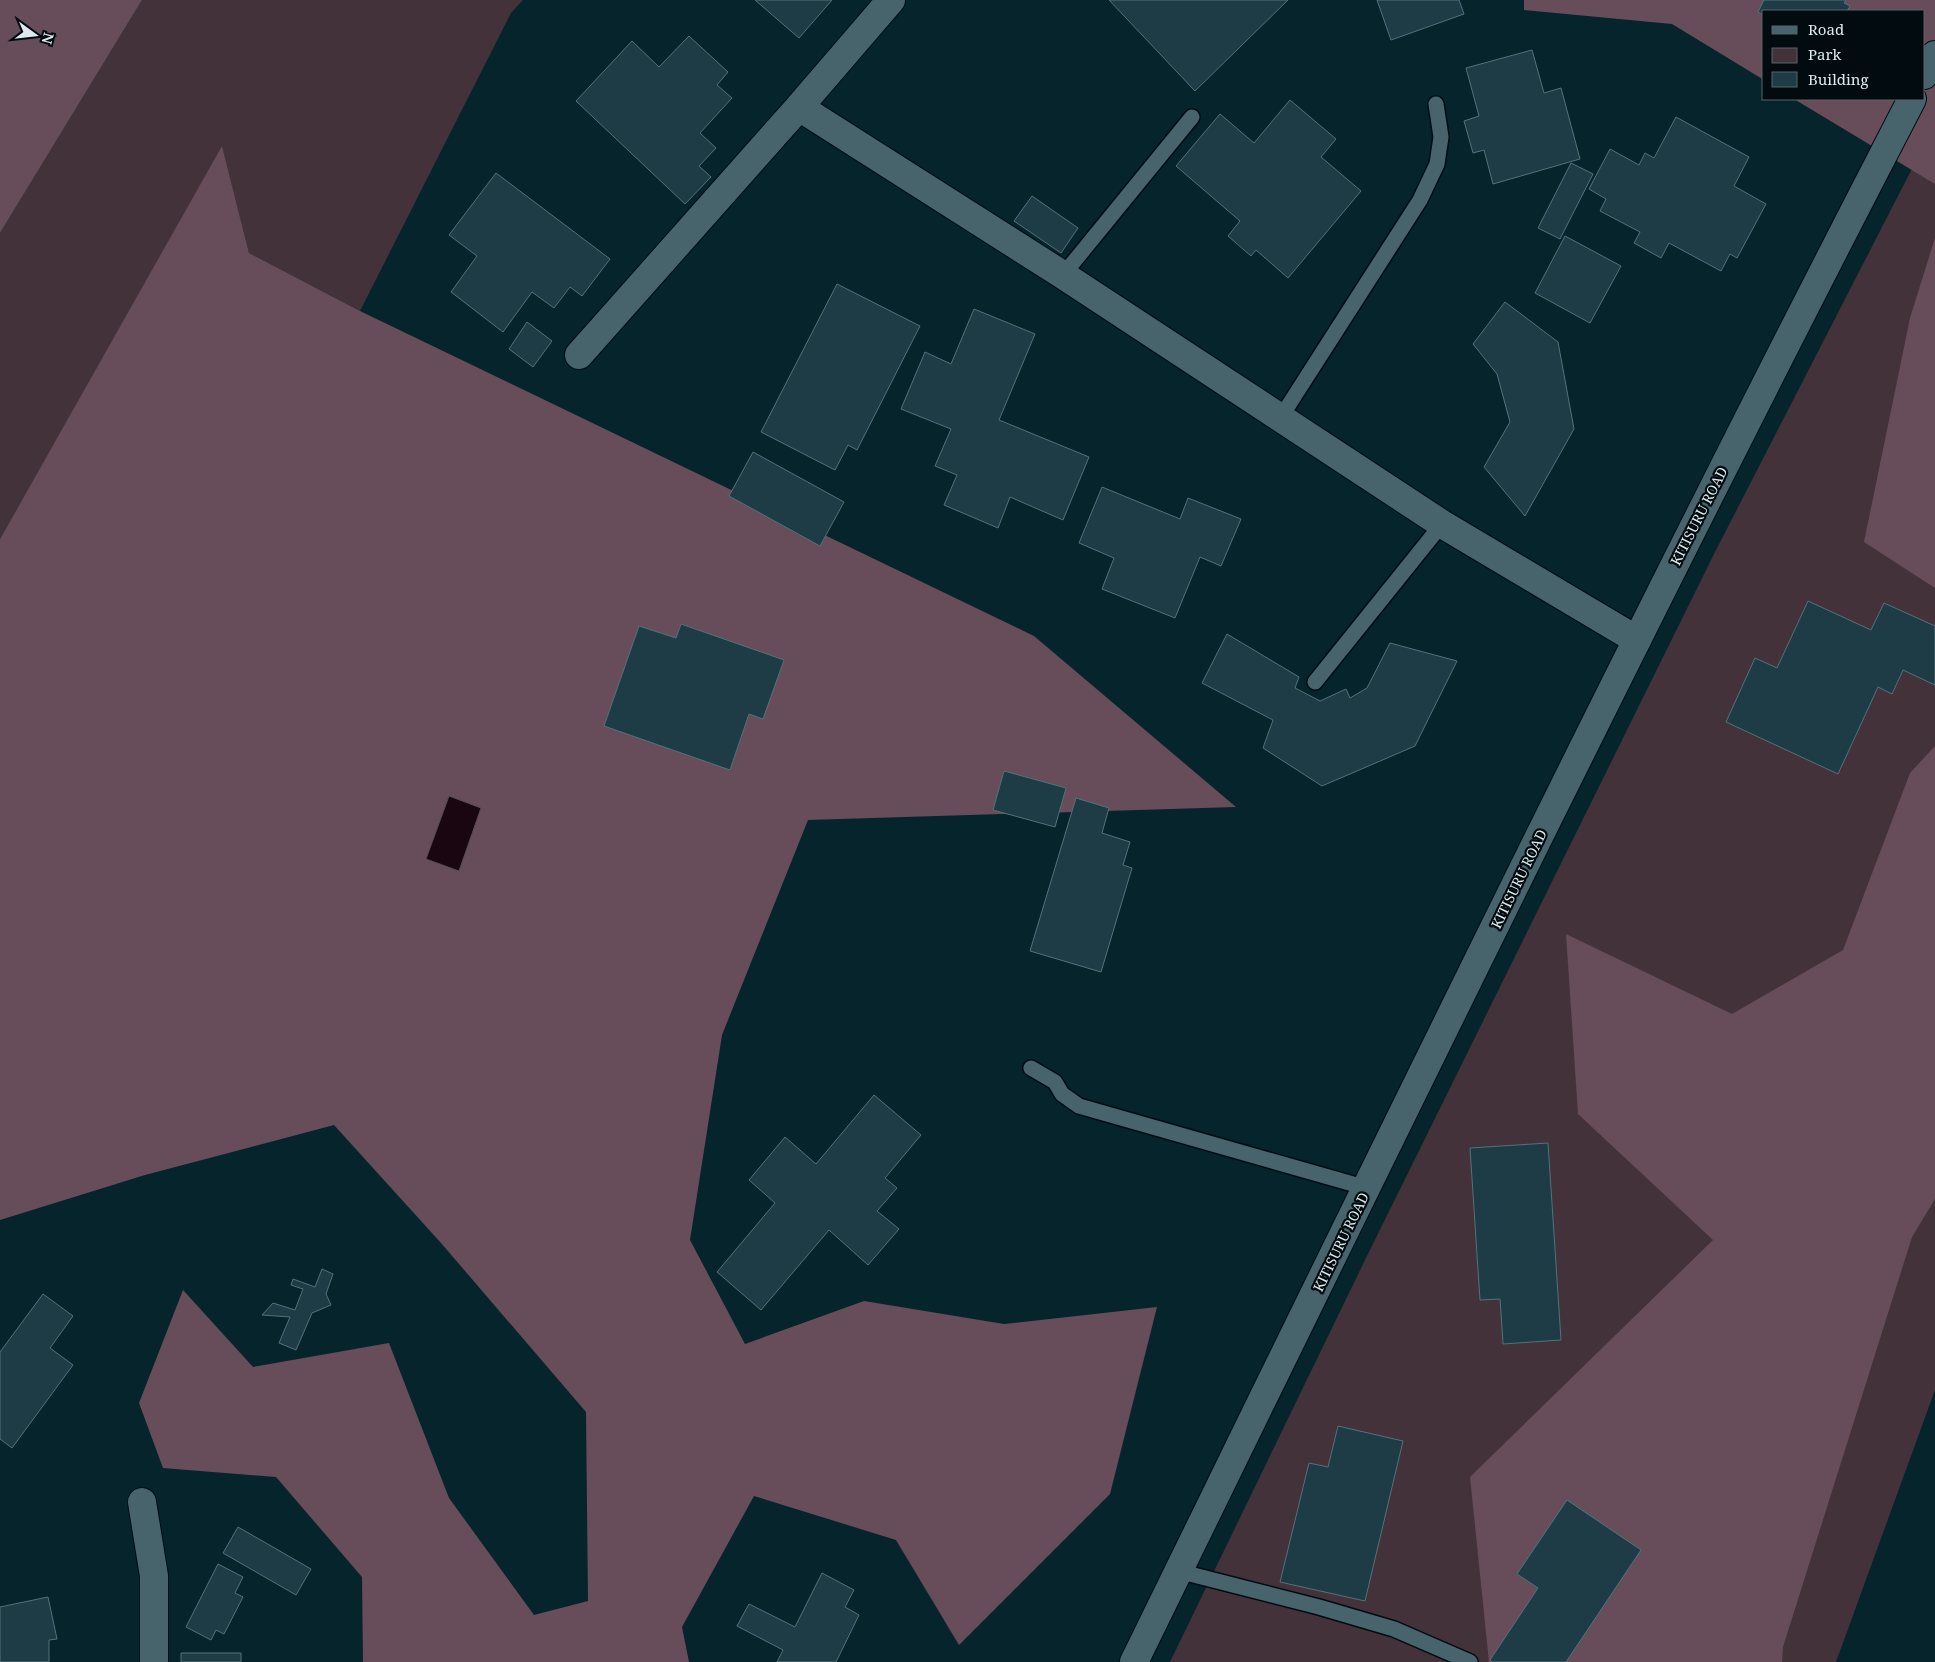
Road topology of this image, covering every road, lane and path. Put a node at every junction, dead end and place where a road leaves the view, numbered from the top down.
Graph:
1 (891, 0) edge
2 (1935, 55) edge
3 (1925, 73) edge
4 (1911, 100) edge
5 (1436, 104) dead end
6 (798, 107) junction
7 (1192, 117) dead end
8 (1064, 275) junction
9 (579, 355) dead end
10 (1282, 417) junction
11 (1442, 524) junction
12 (1637, 640) junction
13 (1315, 682) dead end
14 (1031, 1068) dead end
15 (1367, 1188) junction
16 (142, 1502) dead end
17 (1178, 1572) junction
18 (154, 1662) edge
19 (1134, 1662) edge
20 (1470, 1662) edge

1 - 6 street
2 - 3 street
4 - 12 street, KITISURU ROAD
5 - 10 lane
6 - 8 street
6 - 9 street
7 - 8 lane
8 - 10 street
10 - 11 street
11 - 12 street
11 - 13 lane
12 - 15 street, KITISURU ROAD
14 - 15 lane
15 - 17 street, KITISURU ROAD
16 - 18 street
17 - 19 street, KITISURU ROAD
17 - 20 lane

